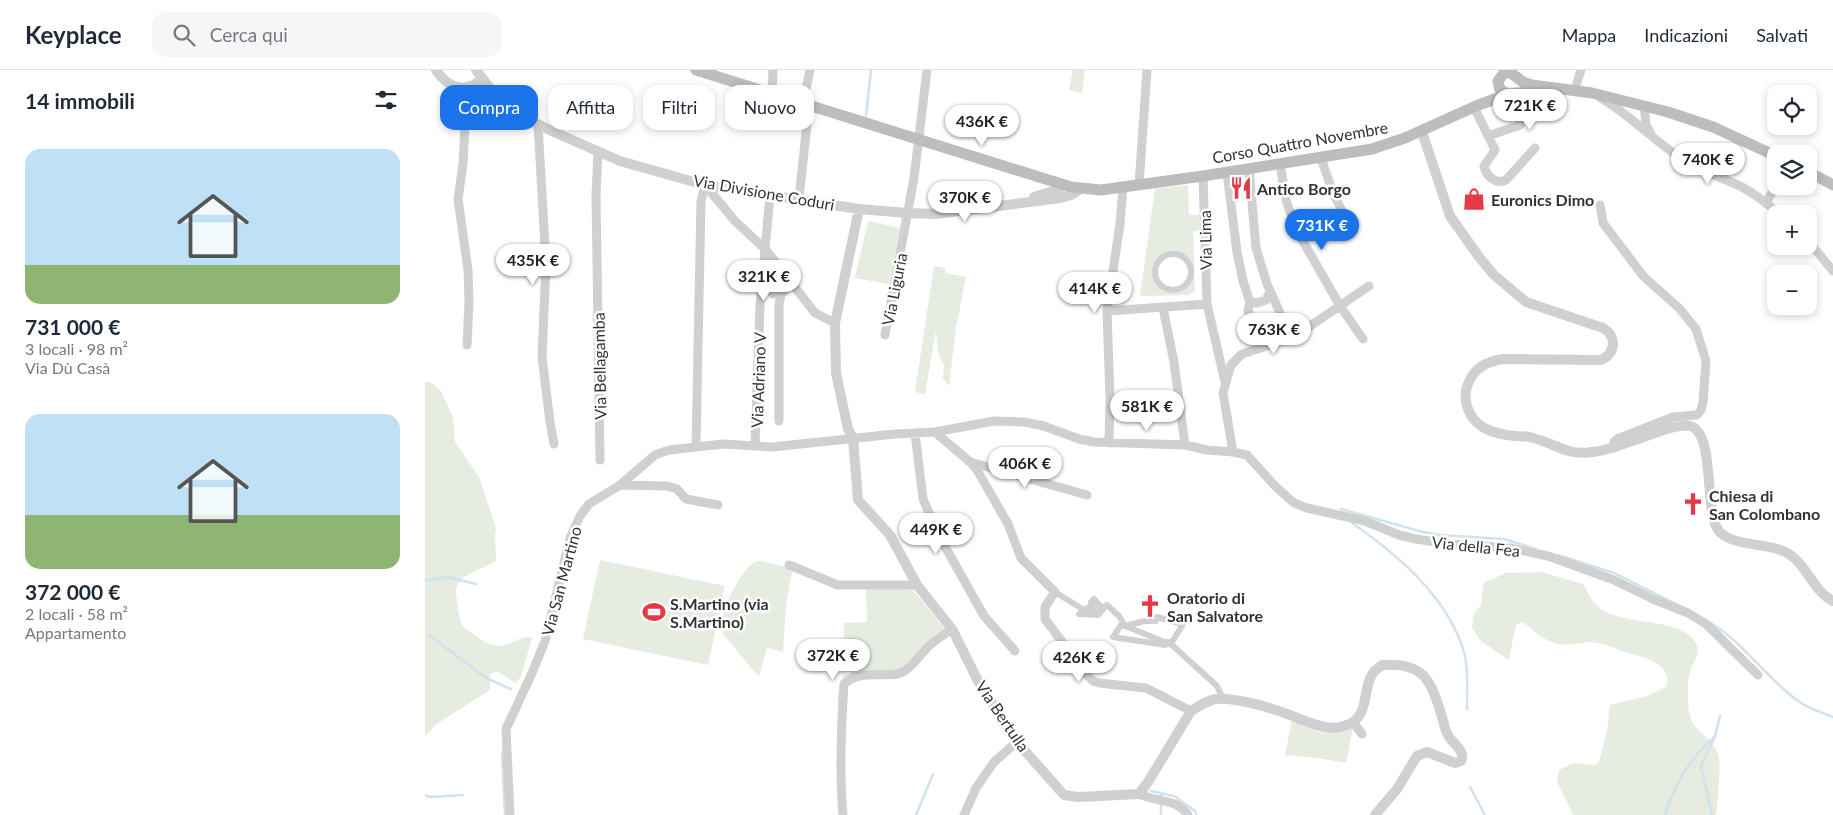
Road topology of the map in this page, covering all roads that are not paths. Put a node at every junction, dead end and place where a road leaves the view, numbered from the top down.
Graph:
1 (436, 70) edge
2 (475, 70) edge
3 (696, 70) edge
4 (773, 70) edge
5 (810, 70) edge
6 (927, 70) edge
7 (1147, 70) edge
8 (1581, 70) edge
9 (709, 72) edge
10 (482, 79) junction
11 (1507, 80) edge
12 (450, 85) edge
13 (475, 85) edge
14 (488, 85) edge
15 (747, 85) edge
16 (772, 85) edge
17 (808, 85) edge
18 (1575, 89) junction
19 (1592, 93) junction
20 (1641, 104) junction
21 (1475, 106) junction
22 (814, 107) edge
23 (1631, 119) junction
24 (538, 124) joint
25 (465, 130) edge
26 (804, 130) edge
27 (1422, 132) junction
28 (1488, 136) junction
29 (1652, 137) junction
30 (918, 140) junction
31 (1535, 148) dead end
32 (598, 151) junction
33 (1767, 152) edge
34 (1321, 158) junction
35 (1281, 164) junction
36 (1249, 169) junction
37 (1227, 172) junction
38 (1203, 176) junction
39 (1817, 176) edge
40 (1038, 178) junction
41 (705, 185) junction
42 (1065, 185) junction
43 (1139, 185) junction
44 (1833, 185) edge
45 (1123, 187) junction
46 (1081, 189) junction
47 (770, 195) junction
48 (1770, 195) edge
49 (1035, 196) junction
50 (799, 199) junction
51 (1022, 202) junction
52 (1766, 203) junction
53 (1600, 205) dead end
54 (1768, 205) edge
55 (859, 209) junction
56 (907, 213) junction
57 (1351, 228) dead end
58 (766, 250) junction
59 (1817, 252) edge
60 (1833, 271) edge
61 (1156, 275) joint
62 (763, 279) junction
63 (792, 284) junction
64 (1369, 286) dead end
65 (1270, 292) junction
66 (781, 294) junction
67 (1250, 302) junction
68 (1207, 304) junction
69 (1340, 306) junction
70 (1163, 308) junction
71 (1107, 311) junction
72 (835, 323) junction
73 (1286, 326) dead end
74 (885, 335) dead end
75 (1363, 339) dead end
76 (467, 345) dead end
77 (1260, 348) junction
78 (1225, 383) junction
79 (779, 421) dead end
80 (935, 432) junction
81 (915, 433) junction
82 (853, 438) junction
83 (1109, 443) junction
84 (554, 444) dead end
85 (1185, 445) junction
86 (755, 446) junction
87 (696, 447) junction
88 (1614, 448) junction
89 (1233, 452) junction
90 (600, 460) dead end
91 (970, 462) junction
92 (620, 484) junction
93 (1087, 494) dead end
94 (718, 505) dead end
95 (789, 565) dead end
96 (917, 585) junction
97 (1055, 592) junction
98 (1833, 601) edge
99 (1125, 626) junction
100 (952, 629) junction
101 (1165, 642) junction
102 (1015, 651) dead end
103 (1759, 675) dead end
104 (1223, 700) junction
105 (1191, 711) junction
106 (1353, 722) junction
107 (1361, 734) dead end
108 (1017, 742) junction
109 (1139, 794) junction
110 (510, 815) edge
111 (843, 815) edge
112 (963, 815) edge
113 (1188, 815) edge
114 (1375, 815) edge

1 - 12 street
2 - 10 street, Via Divisione Coduri
3 - 9 main road, Corso Quattro Novembre
4 - 16 street
5 - 17 street
6 - 30 street, Via Liguria
7 - 43 street
8 - 18 street
9 - 15 main road, Corso Quattro Novembre
10 - 13 street
10 - 14 street, Via Divisione Coduri
11 - 18 main road, Corso Quattro Novembre
11 - 21 main road, Corso Quattro Novembre
11 - 28 street
18 - 19 main road, Corso Quattro Novembre
19 - 20 main road, Corso Quattro Novembre
19 - 23 street
20 - 23 street
20 - 29 street
20 - 33 main road, Corso Quattro Novembre
21 - 27 main road, Corso Quattro Novembre
21 - 28 street
22 - 30 main road, Corso Quattro Novembre
23 - 29 street
24 - 32 street, Via Divisione Coduri
24 - 84 street
25 - 76 street
26 - 50 street
27 - 34 main road, Corso Quattro Novembre
27 - 88 street
28 - 31 street
29 - 52 street
30 - 40 main road, Corso Quattro Novembre
30 - 56 street, Via Liguria
32 - 41 street, Via Divisione Coduri
32 - 90 street, Via Bellagamba
34 - 35 main road, Corso Quattro Novembre
34 - 57 street
35 - 36 main road, Corso Quattro Novembre
35 - 69 street
36 - 37 main road, Corso Quattro Novembre
36 - 65 street
37 - 38 main road, Corso Quattro Novembre
37 - 67 street
38 - 43 main road, Corso Quattro Novembre
38 - 68 street, Via Lima
39 - 44 main road
40 - 42 main road, Corso Quattro Novembre
40 - 49 street
41 - 47 street, Via Divisione Coduri
41 - 58 street
41 - 87 street
42 - 46 main road, Corso Quattro Novembre
42 - 49 street, Via Divisione Coduri
43 - 45 main road, Corso Quattro Novembre
45 - 46 main road, Corso Quattro Novembre
45 - 71 street
46 - 51 street, Via Divisione Coduri
47 - 50 street, Via Divisione Coduri
47 - 58 street, Via Adriano V
48 - 52 street
49 - 51 street, Via Divisione Coduri
50 - 55 street, Via Divisione Coduri
51 - 56 street, Via Divisione Coduri
52 - 54 street
53 - 88 street
55 - 56 street, Via Divisione Coduri
55 - 72 street, Via Bertulla
56 - 74 street, Via Liguria
58 - 62 street, Via Adriano V
58 - 63 street
59 - 60 street
61 - 61 street
62 - 66 street
62 - 86 street, Via Adriano V
63 - 66 street
63 - 72 street
64 - 69 street
65 - 67 street
65 - 73 street
66 - 79 street
67 - 77 street
68 - 70 street
68 - 78 street, Via Lima
69 - 75 street
69 - 77 street
70 - 71 street
70 - 85 street
71 - 83 street
72 - 82 street, Via Bertulla
77 - 78 street
78 - 89 street
80 - 81 street, Via della Fea
80 - 83 street, Via della Fea
80 - 91 street
81 - 82 street, Via San Martino
81 - 102 street
82 - 86 street, Via San Martino
82 - 96 street, Via Bertulla
83 - 85 street, Via della Fea
85 - 89 street, Via della Fea
86 - 87 street, Via San Martino
87 - 92 street, Via San Martino
88 - 98 street
89 - 103 street, Via della Fea
91 - 93 street
91 - 97 street
92 - 94 street
92 - 110 street, Via San Martino
95 - 96 street
96 - 100 street, Via Bertulla
97 - 99 street
97 - 105 street
99 - 101 street
99 - 101 street
99 - 101 street
100 - 108 street, Via Bertulla
100 - 111 street
101 - 104 street
104 - 105 street
104 - 106 street
105 - 109 street
106 - 107 street
106 - 114 street
108 - 109 street, Via Bertulla
108 - 112 street
109 - 113 street

